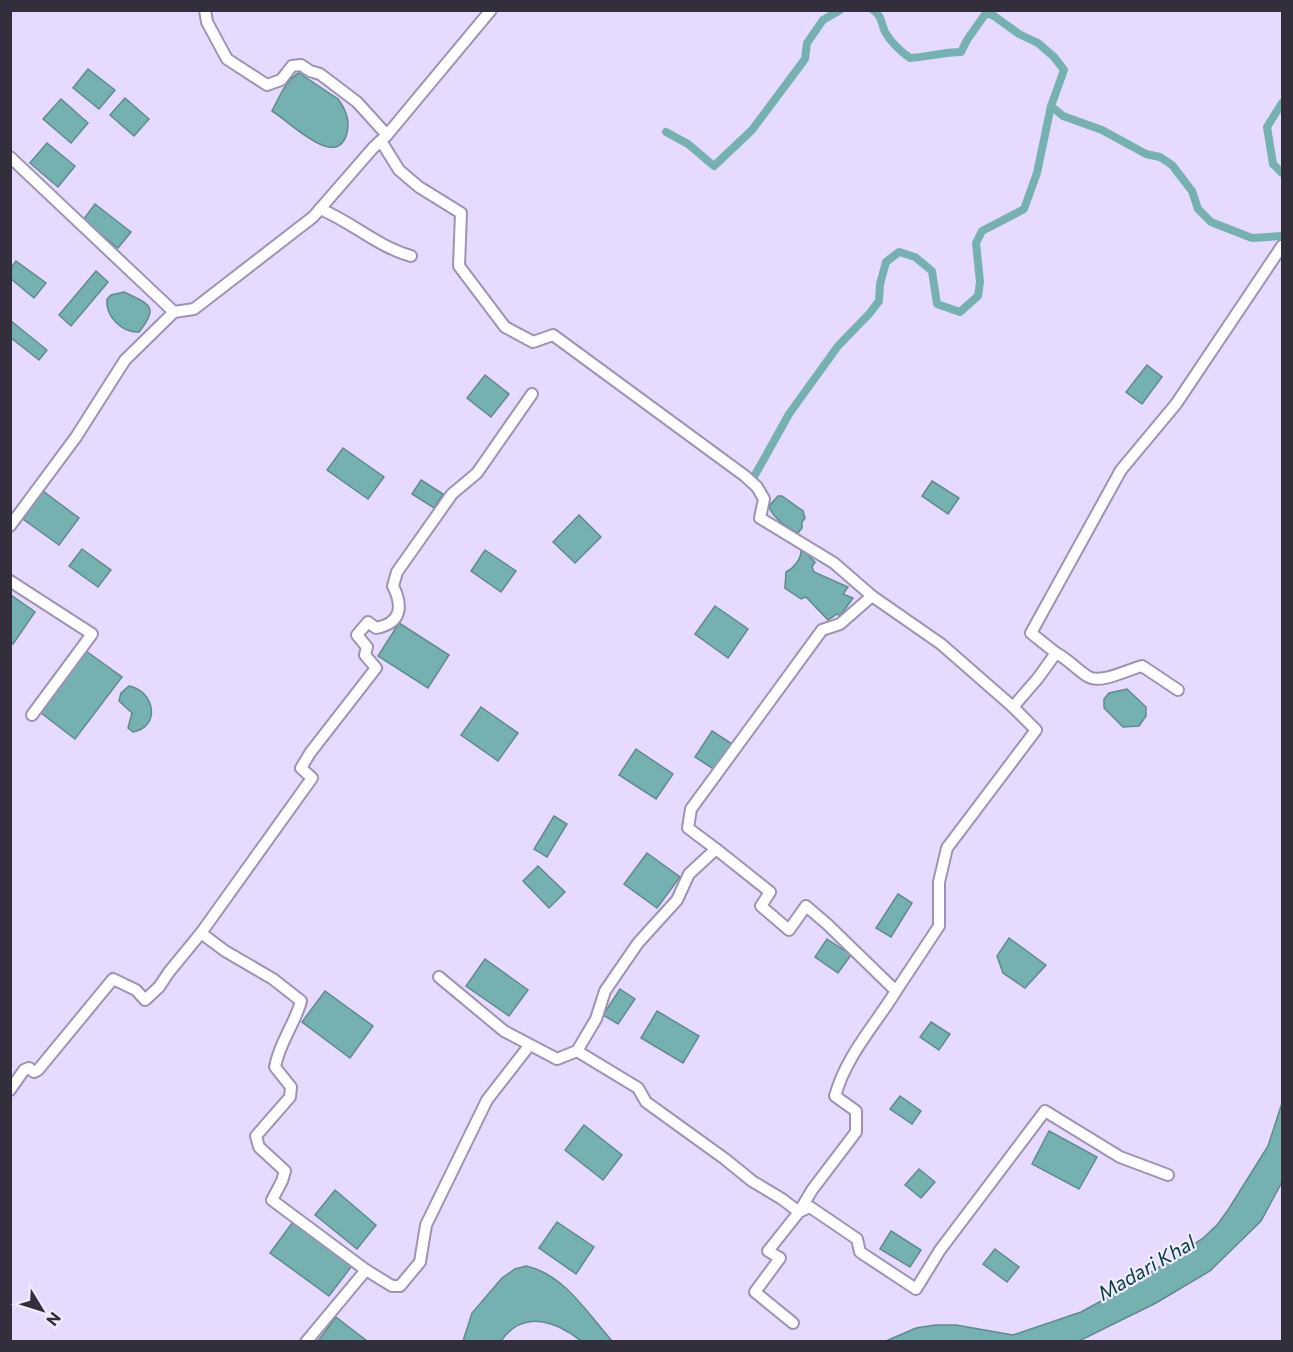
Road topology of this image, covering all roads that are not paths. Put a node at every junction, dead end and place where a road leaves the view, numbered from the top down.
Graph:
1 (205, 10) edge
2 (490, 10) edge
3 (384, 138) junction
4 (10, 157) edge
5 (320, 209) junction
6 (1282, 246) edge
7 (411, 256) dead end
8 (174, 312) junction
9 (532, 394) dead end
10 (10, 526) edge
11 (10, 581) edge
12 (872, 596) junction
13 (1056, 653) junction
14 (1179, 690) dead end
15 (1012, 707) junction
16 (32, 715) dead end
17 (716, 849) junction
18 (201, 933) junction
19 (439, 977) dead end
20 (896, 990) junction
21 (529, 1046) junction
22 (577, 1051) junction
23 (10, 1090) edge
24 (1168, 1174) dead end
25 (799, 1212) junction
26 (366, 1270) junction
27 (793, 1323) dead end
28 (306, 1341) edge

1 - 3 street
2 - 3 street
3 - 5 street
3 - 12 street
4 - 8 street
5 - 7 street
5 - 8 street
6 - 13 street
8 - 10 street
9 - 18 street
11 - 16 street
12 - 15 street
12 - 17 street
13 - 14 street
13 - 15 street
15 - 20 street
17 - 20 street
17 - 22 street
18 - 23 street
18 - 26 street
19 - 21 street
20 - 25 street
21 - 22 street
21 - 26 street
22 - 25 street
24 - 25 street
25 - 27 street
26 - 28 street

